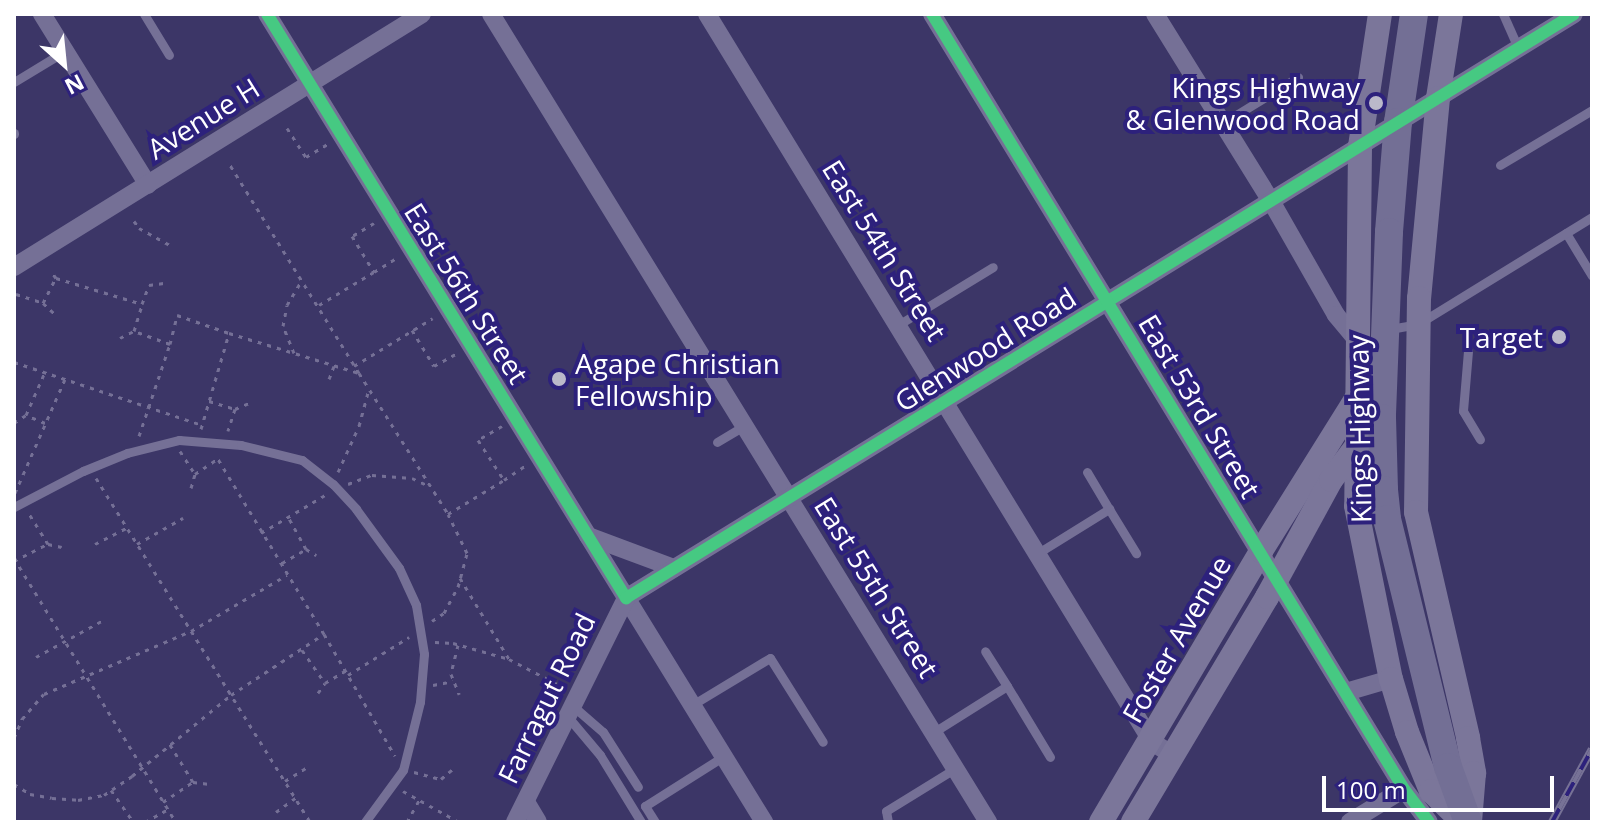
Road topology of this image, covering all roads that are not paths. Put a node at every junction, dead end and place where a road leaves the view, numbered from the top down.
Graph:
1 (42, 14) edge
2 (144, 14) edge
3 (267, 14) edge
4 (422, 14) edge
5 (491, 14) edge
6 (707, 14) edge
7 (932, 14) edge
8 (1155, 14) edge
9 (1414, 14) edge
10 (1451, 14) edge
11 (1503, 14) edge
12 (1574, 14) edge
13 (1377, 17) edge
14 (1518, 48) junction
15 (65, 51) junction
16 (169, 55) dead end
17 (1298, 77) dead end
18 (14, 82) edge
19 (310, 84) junction
20 (1438, 98) junction
21 (1592, 110) edge
22 (1398, 122) junction
23 (1223, 123) junction
24 (1360, 146) junction
25 (1500, 165) dead end
26 (148, 185) junction
27 (1271, 201) junction
28 (1592, 217) edge
29 (1566, 233) junction
30 (14, 267) edge
31 (993, 267) dead end
32 (1592, 276) edge
33 (1108, 301) junction
34 (1418, 324) junction
35 (898, 325) junction
36 (1385, 330) junction
37 (1357, 341) junction
38 (1468, 351) dead end
39 (1383, 366) junction
40 (1356, 398) junction
41 (946, 402) junction
42 (1382, 418) junction
43 (744, 426) junction
44 (1480, 439) dead end
45 (717, 442) dead end
46 (1356, 445) junction
47 (1087, 472) dead end
48 (789, 498) junction
49 (18, 505) edge
50 (1109, 509) junction
51 (588, 536) junction
52 (1261, 551) junction
53 (1038, 553) junction
54 (1136, 553) dead end
55 (674, 568) junction
56 (1277, 579) junction
57 (626, 598) junction
58 (985, 651) dead end
59 (1391, 679) junction
60 (1007, 686) junction
61 (1346, 692) junction
62 (692, 705) junction
63 (574, 706) junction
64 (934, 732) junction
65 (823, 742) dead end
66 (1152, 742) junction
67 (1173, 755) junction
68 (724, 756) junction
69 (1050, 757) dead end
70 (956, 768) junction
71 (638, 787) dead end
72 (1404, 789) junction
73 (526, 802) junction
74 (365, 822) edge
75 (515, 822) edge
76 (538, 822) edge
77 (641, 822) edge
78 (655, 822) edge
79 (764, 822) edge
80 (888, 822) edge
81 (988, 822) edge
82 (1101, 822) edge
83 (1133, 822) edge
84 (1350, 822) edge
85 (1429, 822) edge
86 (1467, 822) edge

1 - 15 street
2 - 16 lane
3 - 19 street, East 56th Street
4 - 19 street, Avenue H
5 - 43 street, East 55th Street
6 - 35 street, East 54th Street
7 - 33 street, East 53rd Street
8 - 23 street
9 - 22 main road, Kings Highway
10 - 20 street, Kings Highway
11 - 14 lane
12 - 14 street, Glenwood Road
13 - 24 street, Kings Highway
14 - 20 street, Glenwood Road
15 - 18 lane
15 - 26 street
17 - 23 lane
19 - 26 street, Avenue H
19 - 51 street, East 56th Street
20 - 22 street, Glenwood Road
20 - 34 street, Kings Highway
21 - 25 lane
22 - 24 street, Glenwood Road
22 - 36 main road, Kings Highway
23 - 27 street
24 - 27 street, Glenwood Road
24 - 37 street, Kings Highway
26 - 30 street, Avenue H
27 - 33 street, Glenwood Road
27 - 37 street
28 - 29 lane
29 - 32 lane
29 - 34 lane
31 - 35 lane
33 - 41 street, Glenwood Road
33 - 52 street, East 53rd Street
34 - 36 lane
34 - 86 street, Kings Highway
35 - 41 street, East 54th Street
36 - 39 main road, Kings Highway
37 - 39 street
37 - 40 street, Kings Highway
38 - 44 lane
39 - 40 street, Foster Avenue
39 - 42 main road, Kings Highway
40 - 46 street, Kings Highway
40 - 52 street, Foster Avenue
41 - 48 street, Glenwood Road
41 - 53 street, East 54th Street
42 - 46 street, Foster Avenue
42 - 86 main road, Kings Highway
43 - 45 lane
43 - 48 street, East 55th Street
46 - 56 street, Foster Avenue
46 - 59 street, Kings Highway
47 - 50 lane
48 - 55 street, Glenwood Road
48 - 64 street, East 55th Street
49 - 74 lane
50 - 53 lane
50 - 54 lane
51 - 55 street
51 - 57 street, East 56th Street
52 - 56 street, East 53rd Street
52 - 66 street, Foster Avenue
53 - 66 street, East 54th Street
55 - 57 street, Glenwood Road
56 - 61 street, East 53rd Street
56 - 67 street, Foster Avenue
57 - 62 street, East 56th Street
57 - 63 street, Farragut Road
58 - 60 lane
59 - 61 street
59 - 86 street, Kings Highway
60 - 64 lane
60 - 69 lane
61 - 72 street, East 53rd Street
62 - 65 lane
62 - 68 street, East 56th Street
63 - 71 lane
63 - 73 street, Farragut Road
63 - 77 lane
64 - 70 street, East 55th Street
66 - 67 street, East 54th Street
66 - 82 street, Foster Avenue
67 - 83 street, Foster Avenue
68 - 78 lane
68 - 79 street, East 56th Street
70 - 80 lane
70 - 81 street, East 55th Street
72 - 84 street
72 - 85 street, East 53rd Street
73 - 75 street, Farragut Road
73 - 76 street

